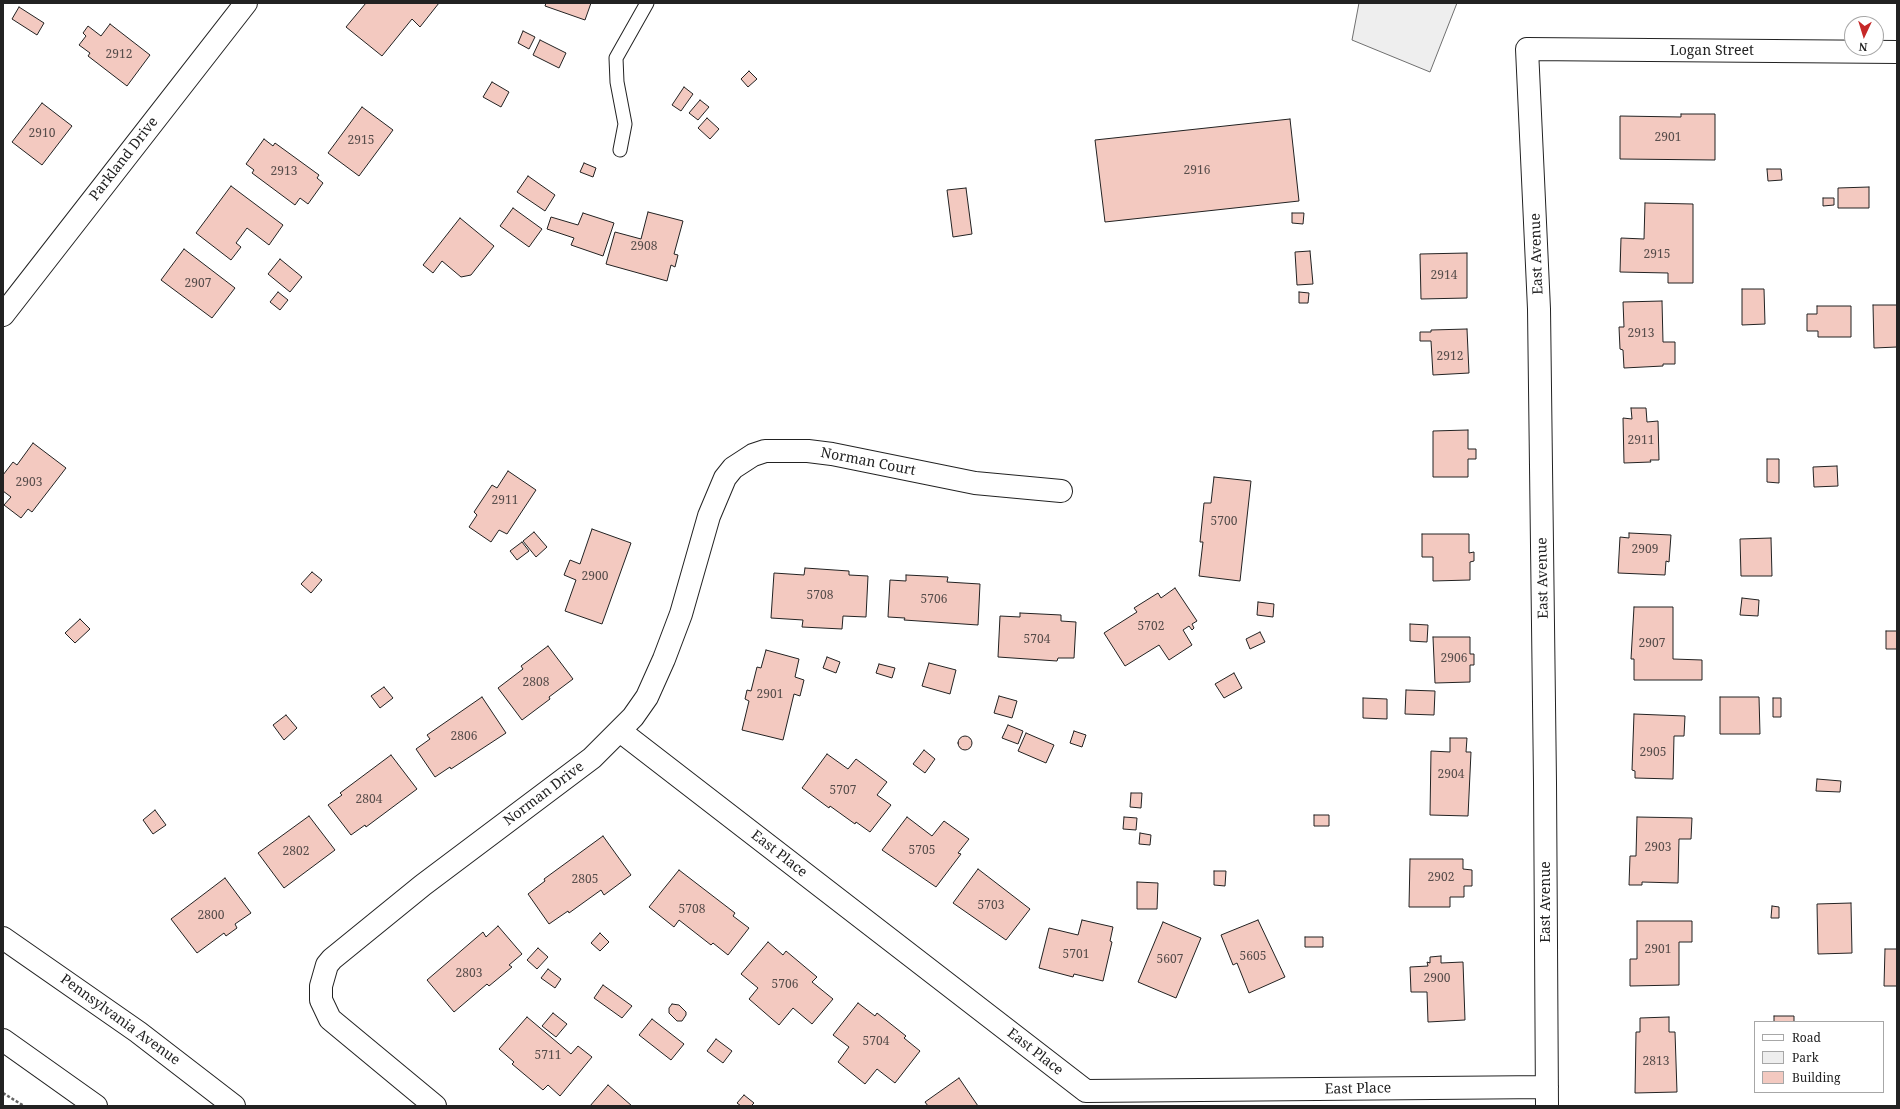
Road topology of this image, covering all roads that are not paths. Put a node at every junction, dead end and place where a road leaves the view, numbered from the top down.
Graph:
1 (246, 3) edge
2 (647, 3) edge
3 (1527, 50) joint
4 (1897, 52) edge
5 (620, 150) dead end
6 (4, 311) edge
7 (1061, 491) dead end
8 (708, 516) joint
9 (620, 730) junction
10 (3, 938) edge
11 (3, 1040) edge
12 (1547, 1097) edge
13 (1085, 1099) edge
14 (96, 1106) edge
15 (234, 1106) edge
16 (435, 1106) edge

1 - 6 main road, Parkland Drive
2 - 5 lane
3 - 4 main road, Logan Street
3 - 12 main road, East Avenue
7 - 8 main road, Norman Court
8 - 9 main road, Norman Drive
9 - 13 main road, East Place
9 - 16 main road, Norman Drive
10 - 15 main road, Pennsylvania Avenue
11 - 14 main road
12 - 13 main road, East Place

